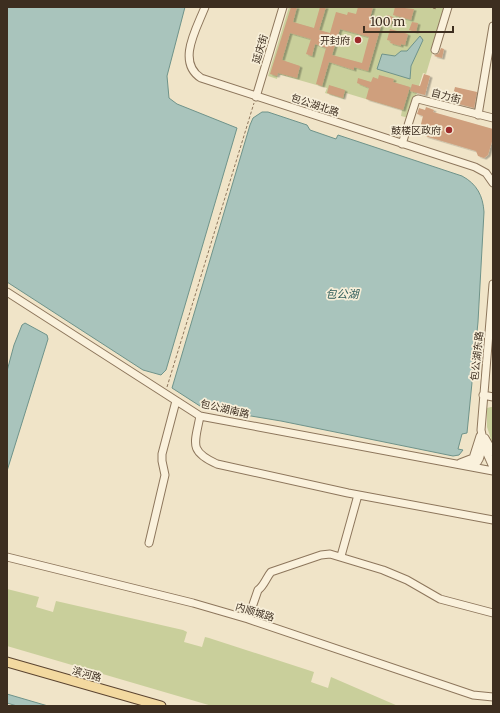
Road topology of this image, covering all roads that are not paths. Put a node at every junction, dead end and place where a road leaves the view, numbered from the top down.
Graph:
1 (205, 7) edge
2 (283, 7) edge
3 (448, 7) edge
4 (493, 26) edge
5 (435, 50) dead end
6 (256, 97) junction
7 (478, 114) junction
8 (493, 118) edge
9 (402, 144) junction
10 (493, 182) edge
11 (493, 284) edge
12 (7, 292) edge
13 (483, 395) junction
14 (493, 397) edge
15 (176, 400) junction
16 (200, 416) junction
17 (482, 432) junction
18 (483, 441) junction
19 (493, 452) edge
20 (477, 462) junction
21 (468, 464) junction
22 (492, 465) edge
23 (493, 471) edge
24 (358, 495) junction
25 (493, 520) edge
26 (149, 543) dead end
27 (341, 556) junction
28 (7, 557) edge
29 (493, 613) edge
30 (248, 619) junction
31 (7, 662) edge
32 (7, 668) edge
33 (493, 697) edge
34 (138, 706) edge
35 (161, 706) edge

1 - 6 street, 包公湖北路
2 - 6 street, 延庆街
3 - 5 street
4 - 7 street
6 - 9 street, 包公湖北路
7 - 8 street, 自力街
7 - 9 street, 自力街
9 - 10 street, 包公湖北路
11 - 13 street, 包公湖东路
12 - 15 street, 包公湖南路
13 - 14 street
13 - 17 street, 包公湖东路
15 - 16 street, 包公湖南路
15 - 26 street
16 - 21 street, 包公湖南路
16 - 24 street
17 - 18 street, 包公湖东路
17 - 19 street
17 - 21 street, 包公湖东路
18 - 20 street
18 - 22 street, 包公湖东路
20 - 21 street
20 - 22 street
21 - 23 street
24 - 25 street
24 - 27 street
27 - 29 street
27 - 30 street
28 - 30 street, 内顺城路
30 - 33 street, 内顺城路
31 - 35 main road, 滨河路
32 - 34 main road, 滨河路

